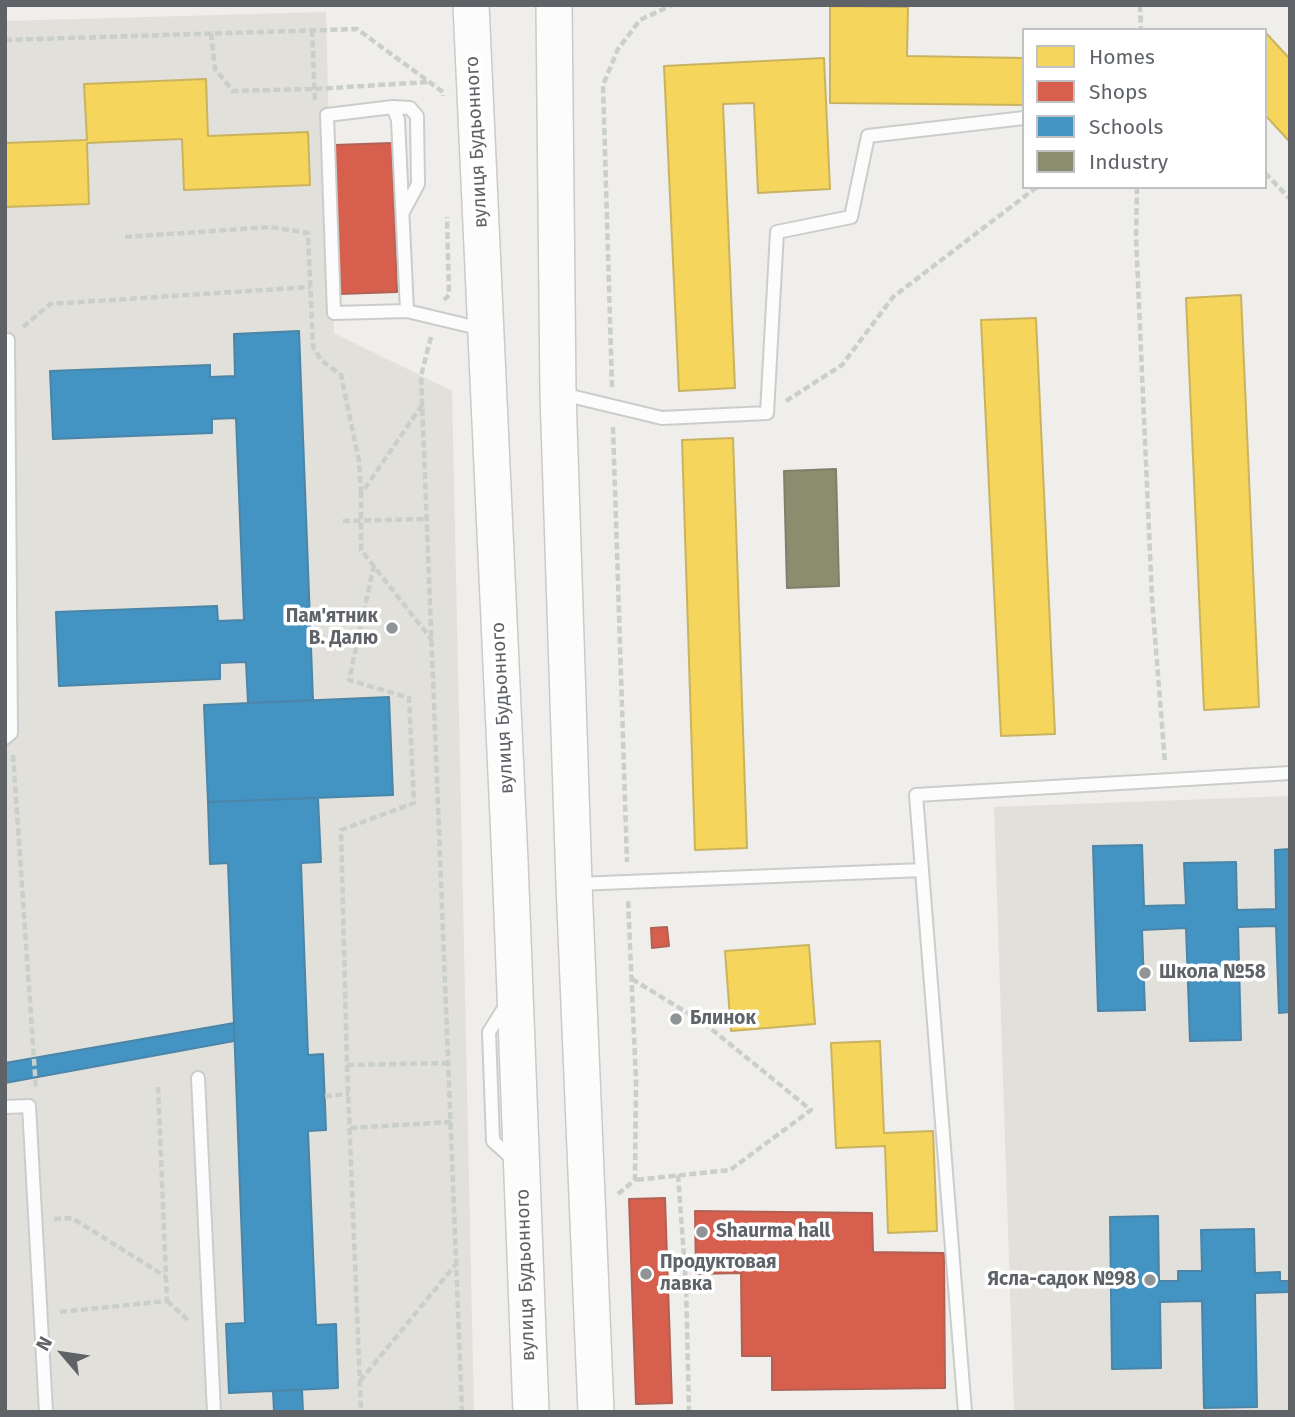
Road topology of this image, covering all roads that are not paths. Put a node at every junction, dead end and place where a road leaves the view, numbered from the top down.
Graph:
1 (471, 5) edge
2 (554, 5) edge
3 (393, 107) junction
4 (1022, 118) edge
5 (403, 213) junction
6 (407, 311) junction
7 (486, 330) junction
8 (8, 340) road end
9 (558, 393) junction
10 (8, 736) edge
11 (1290, 773) edge
12 (922, 870) junction
13 (573, 884) junction
14 (198, 1078) dead end
15 (5, 1107) edge
16 (46, 1412) edge
17 (214, 1412) edge
18 (531, 1412) edge
19 (596, 1412) edge
20 (965, 1412) edge

1 - 7 main road, вулиця Будьонного
2 - 9 main road
3 - 5 lane
3 - 5 lane
3 - 6 lane
4 - 9 lane
5 - 6 lane
6 - 7 lane
7 - 18 main road, вулиця Будьонного
8 - 10 lane
9 - 13 main road
11 - 12 lane
12 - 13 lane
12 - 20 lane
13 - 19 main road
14 - 17 lane
15 - 16 lane

